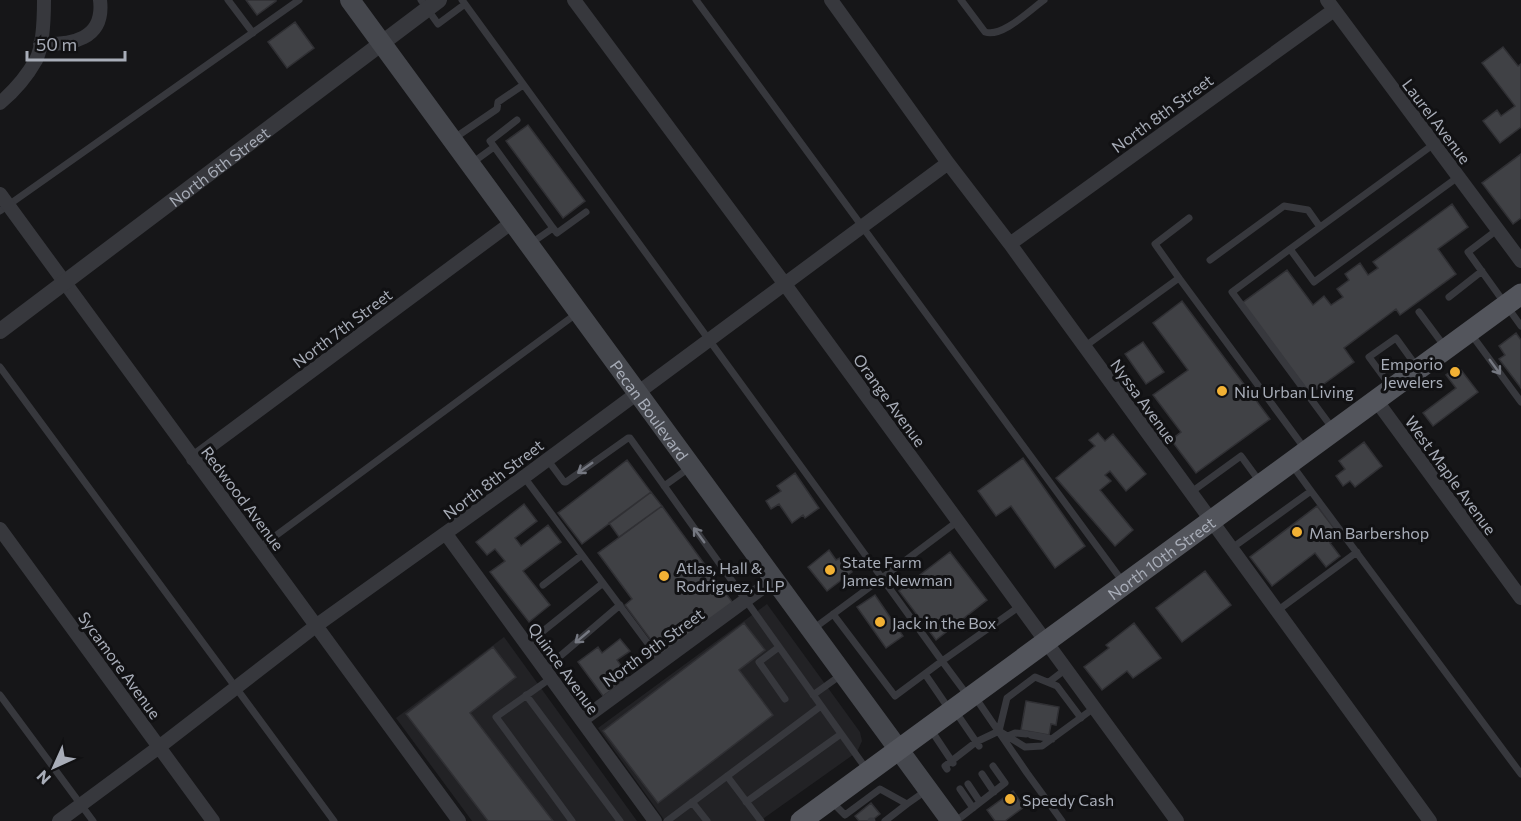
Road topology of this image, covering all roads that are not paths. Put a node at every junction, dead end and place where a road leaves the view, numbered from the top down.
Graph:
1 (44, 0) edge
2 (100, 0) edge
3 (228, 0) edge
4 (299, 0) edge
5 (350, 0) edge
6 (574, 0) edge
7 (696, 0) edge
8 (831, 0) edge
9 (961, 0) edge
10 (1044, 0) edge
11 (464, 2) edge
12 (429, 3) edge
13 (1330, 5) edge
14 (253, 33) junction
15 (40, 44) junction
16 (381, 44) junction
17 (523, 85) junction
18 (5, 99) edge
19 (517, 120) dead end
20 (451, 140) junction
21 (1434, 144) junction
22 (494, 147) junction
23 (948, 163) junction
24 (469, 165) junction
25 (1458, 177) junction
26 (3, 203) edge
27 (586, 212) dead end
28 (1190, 218) dead end
29 (511, 223) junction
30 (862, 226) junction
31 (1320, 227) junction
32 (553, 228) junction
33 (1497, 230) junction
34 (1010, 244) junction
35 (528, 246) junction
36 (1290, 249) junction
37 (1518, 253) edge
38 (1210, 260) dead end
39 (1482, 271) junction
40 (1179, 278) junction
41 (65, 283) junction
42 (784, 283) junction
43 (1449, 297) dead end
44 (1514, 300) edge
45 (1419, 312) dead end
46 (577, 313) junction
47 (1521, 326) edge
48 (0, 331) edge
49 (1470, 332) junction
50 (708, 340) junction
51 (1084, 347) junction
52 (1446, 349) junction
53 (0, 367) edge
54 (1419, 369) junction
55 (636, 393) junction
56 (1384, 394) junction
57 (1521, 402) edge
58 (1335, 431) junction
59 (1298, 457) junction
60 (193, 459) junction
61 (547, 459) junction
62 (690, 467) junction
63 (524, 477) junction
64 (1262, 484) junction
65 (664, 486) junction
66 (1311, 490) junction
67 (1190, 493) junction
68 (958, 521) junction
69 (1210, 522) junction
70 (0, 529) edge
71 (446, 534) junction
72 (259, 548) junction
73 (1231, 549) junction
74 (1357, 552) junction
75 (582, 555) junction
76 (882, 578) junction
77 (773, 580) junction
78 (603, 583) junction
79 (543, 585) dead end
80 (1125, 585) junction
81 (1521, 598) edge
82 (746, 599) junction
83 (620, 605) junction
84 (1020, 606) junction
85 (1276, 611) junction
86 (833, 614) junction
87 (317, 625) junction
88 (811, 630) junction
89 (1046, 642) junction
90 (527, 644) junction
91 (779, 647) junction
92 (661, 661) junction
93 (942, 661) junction
94 (1012, 667) junction
95 (1066, 669) junction
96 (548, 673) junction
97 (843, 673) junction
98 (925, 674) junction
99 (1049, 682) junction
100 (1025, 685) junction
101 (237, 687) junction
102 (0, 694) edge
103 (526, 695) junction
104 (813, 695) junction
105 (785, 699) dead end
106 (962, 704) junction
107 (821, 706) junction
108 (1094, 708) junction
109 (1080, 718) junction
110 (582, 720) junction
111 (929, 728) junction
112 (999, 731) junction
113 (841, 734) junction
114 (1008, 736) junction
115 (1052, 739) junction
116 (978, 744) junction
117 (159, 747) junction
118 (899, 749) junction
119 (953, 762) junction
120 (993, 766) dead end
121 (947, 770) dead end
122 (868, 772) junction
123 (982, 774) dead end
124 (1521, 774) edge
125 (727, 776) junction
126 (968, 784) dead end
127 (928, 789) junction
128 (960, 789) dead end
129 (994, 792) junction
130 (830, 800) junction
131 (692, 802) junction
132 (747, 802) junction
133 (980, 802) junction
134 (907, 804) junction
135 (81, 805) junction
136 (973, 808) junction
137 (848, 818) edge
138 (59, 821) edge
139 (93, 821) edge
140 (213, 821) edge
141 (334, 821) edge
142 (459, 821) edge
143 (572, 821) edge
144 (620, 821) edge
145 (655, 821) edge
146 (667, 821) edge
147 (706, 821) edge
148 (761, 821) edge
149 (801, 821) edge
150 (885, 821) edge
151 (951, 821) edge
152 (956, 821) edge
153 (1062, 821) edge
154 (1177, 821) edge
155 (1430, 821) edge

1 - 15 street
2 - 15 street
3 - 14 lane
4 - 14 lane
5 - 16 main road, Pecan Boulevard
6 - 42 street, Orange Avenue
7 - 30 lane
8 - 23 street, Nyssa Avenue
9 - 10 lane
11 - 12 lane
11 - 17 lane
12 - 16 street, North 6th Street
13 - 21 street, Laurel Avenue
13 - 34 street, North 8th Street
14 - 26 lane
15 - 18 street
16 - 20 main road, Pecan Boulevard
16 - 41 street, North 6th Street
17 - 20 lane
17 - 50 lane
19 - 22 lane
20 - 24 main road, Pecan Boulevard
21 - 25 street, Laurel Avenue
21 - 31 lane
22 - 24 lane
22 - 32 lane
23 - 30 street, North 8th Street
23 - 34 street, Nyssa Avenue
24 - 29 main road, Pecan Boulevard
25 - 33 street, Laurel Avenue
25 - 36 lane
26 - 41 street, Redwood Avenue
27 - 32 lane
28 - 40 lane
29 - 35 main road, Pecan Boulevard
29 - 60 street, North 7th Street
30 - 42 street, North 8th Street
30 - 80 lane
31 - 36 lane
31 - 38 lane
32 - 35 lane
33 - 37 street, Laurel Avenue
33 - 39 lane
34 - 51 street, Nyssa Avenue
35 - 46 main road, Pecan Boulevard
36 - 58 lane
39 - 43 lane
39 - 44 lane
40 - 51 lane
40 - 59 lane
41 - 48 street, North 6th Street
41 - 60 street, Redwood Avenue
42 - 50 street, North 8th Street
42 - 68 street, Orange Avenue
44 - 47 lane
44 - 49 main road, North 10th Street
45 - 52 lane
46 - 55 main road, Pecan Boulevard
46 - 72 lane
49 - 52 main road, North 10th Street
49 -> 57 lane
50 - 55 street, North 8th Street
50 - 76 lane
51 - 67 street, Nyssa Avenue
52 - 54 main road, North 10th Street
53 - 101 lane
54 - 56 main road, North 10th Street
54 - 56 lane
55 - 61 street, North 8th Street
55 - 62 main road, Pecan Boulevard
56 - 58 main road, North 10th Street
56 - 81 street, West Maple Avenue
58 - 59 main road, North 10th Street
59 - 64 main road, North 10th Street
59 - 66 lane
60 - 72 street, Redwood Avenue
61 - 63 street, North 8th Street
65 -> 61 lane
62 - 65 lane
62 - 77 main road, Pecan Boulevard
63 - 71 street, North 8th Street
63 - 75 lane
64 - 67 lane
64 - 69 main road, North 10th Street
82 -> 65 lane
66 - 73 lane
66 - 74 lane
67 - 69 street, Nyssa Avenue
68 - 76 lane
68 - 84 street, Orange Avenue
69 - 73 street, Nyssa Avenue
69 - 80 main road, North 10th Street
70 - 117 street, Sycamore Avenue
71 - 87 street, North 8th Street
71 - 90 street, Quince Avenue
72 - 87 street, Redwood Avenue
73 - 85 street, Nyssa Avenue
74 - 85 lane
74 - 124 lane
75 - 78 lane
75 - 79 lane
76 - 86 lane
76 - 93 lane
77 - 82 street, North 9th Street
77 - 88 main road, Pecan Boulevard
78 - 83 lane
78 - 90 lane
80 - 89 main road, North 10th Street
82 - 91 lane
82 - 92 street, North 9th Street
83 - 92 lane
83 -> 96 lane
84 - 89 street, Orange Avenue
84 - 93 lane
85 - 155 street, Nyssa Avenue
86 - 88 lane
86 - 98 lane
87 - 101 street, North 8th Street
87 - 142 street, Redwood Avenue
88 - 97 main road, Pecan Boulevard
89 - 94 main road, North 10th Street
89 - 95 street, Orange Avenue
90 - 96 street, Quince Avenue
91 - 104 lane
91 - 105 lane
92 - 110 street, North 9th Street
93 - 98 lane
93 - 106 lane
94 - 100 lane
94 - 106 main road, North 10th Street
95 - 99 lane
95 - 108 street, Orange Avenue
96 - 103 lane
96 - 110 street, Quince Avenue
97 - 104 lane
97 - 118 main road, Pecan Boulevard
98 - 106 lane
99 - 100 lane
99 - 109 lane
100 - 112 lane
101 - 117 street, North 8th Street
101 - 141 lane
102 - 135 lane
103 - 143 lane
103 - 144 lane
104 - 107 lane
106 - 111 main road, North 10th Street
106 - 112 lane
106 - 116 lane
107 - 113 lane
107 - 125 lane
108 - 109 lane
108 - 154 street, Orange Avenue
109 - 115 lane
110 - 145 street, Quince Avenue
111 - 118 main road, North 10th Street
111 - 119 lane
112 - 114 lane
112 - 116 lane
112 - 153 lane
113 - 122 lane
113 - 132 lane
114 - 115 lane
114 - 115 lane
116 - 119 lane
117 - 135 street, North 8th Street
117 - 140 street, Sycamore Avenue
118 - 122 main road, North 10th Street
118 - 127 main road, Pecan Boulevard
119 - 121 lane
120 - 129 lane
122 - 130 main road, North 10th Street
123 - 129 lane
125 - 131 lane
125 - 132 lane
126 - 133 lane
127 - 134 lane
127 - 151 main road, Pecan Boulevard
128 - 136 lane
129 - 133 lane
130 - 137 lane
130 - 149 main road, North 10th Street
131 - 146 lane
131 - 147 lane
132 - 148 lane
133 - 136 lane
134 - 137 lane
134 - 150 lane
135 - 138 street, North 8th Street
135 - 139 lane
136 - 152 lane

